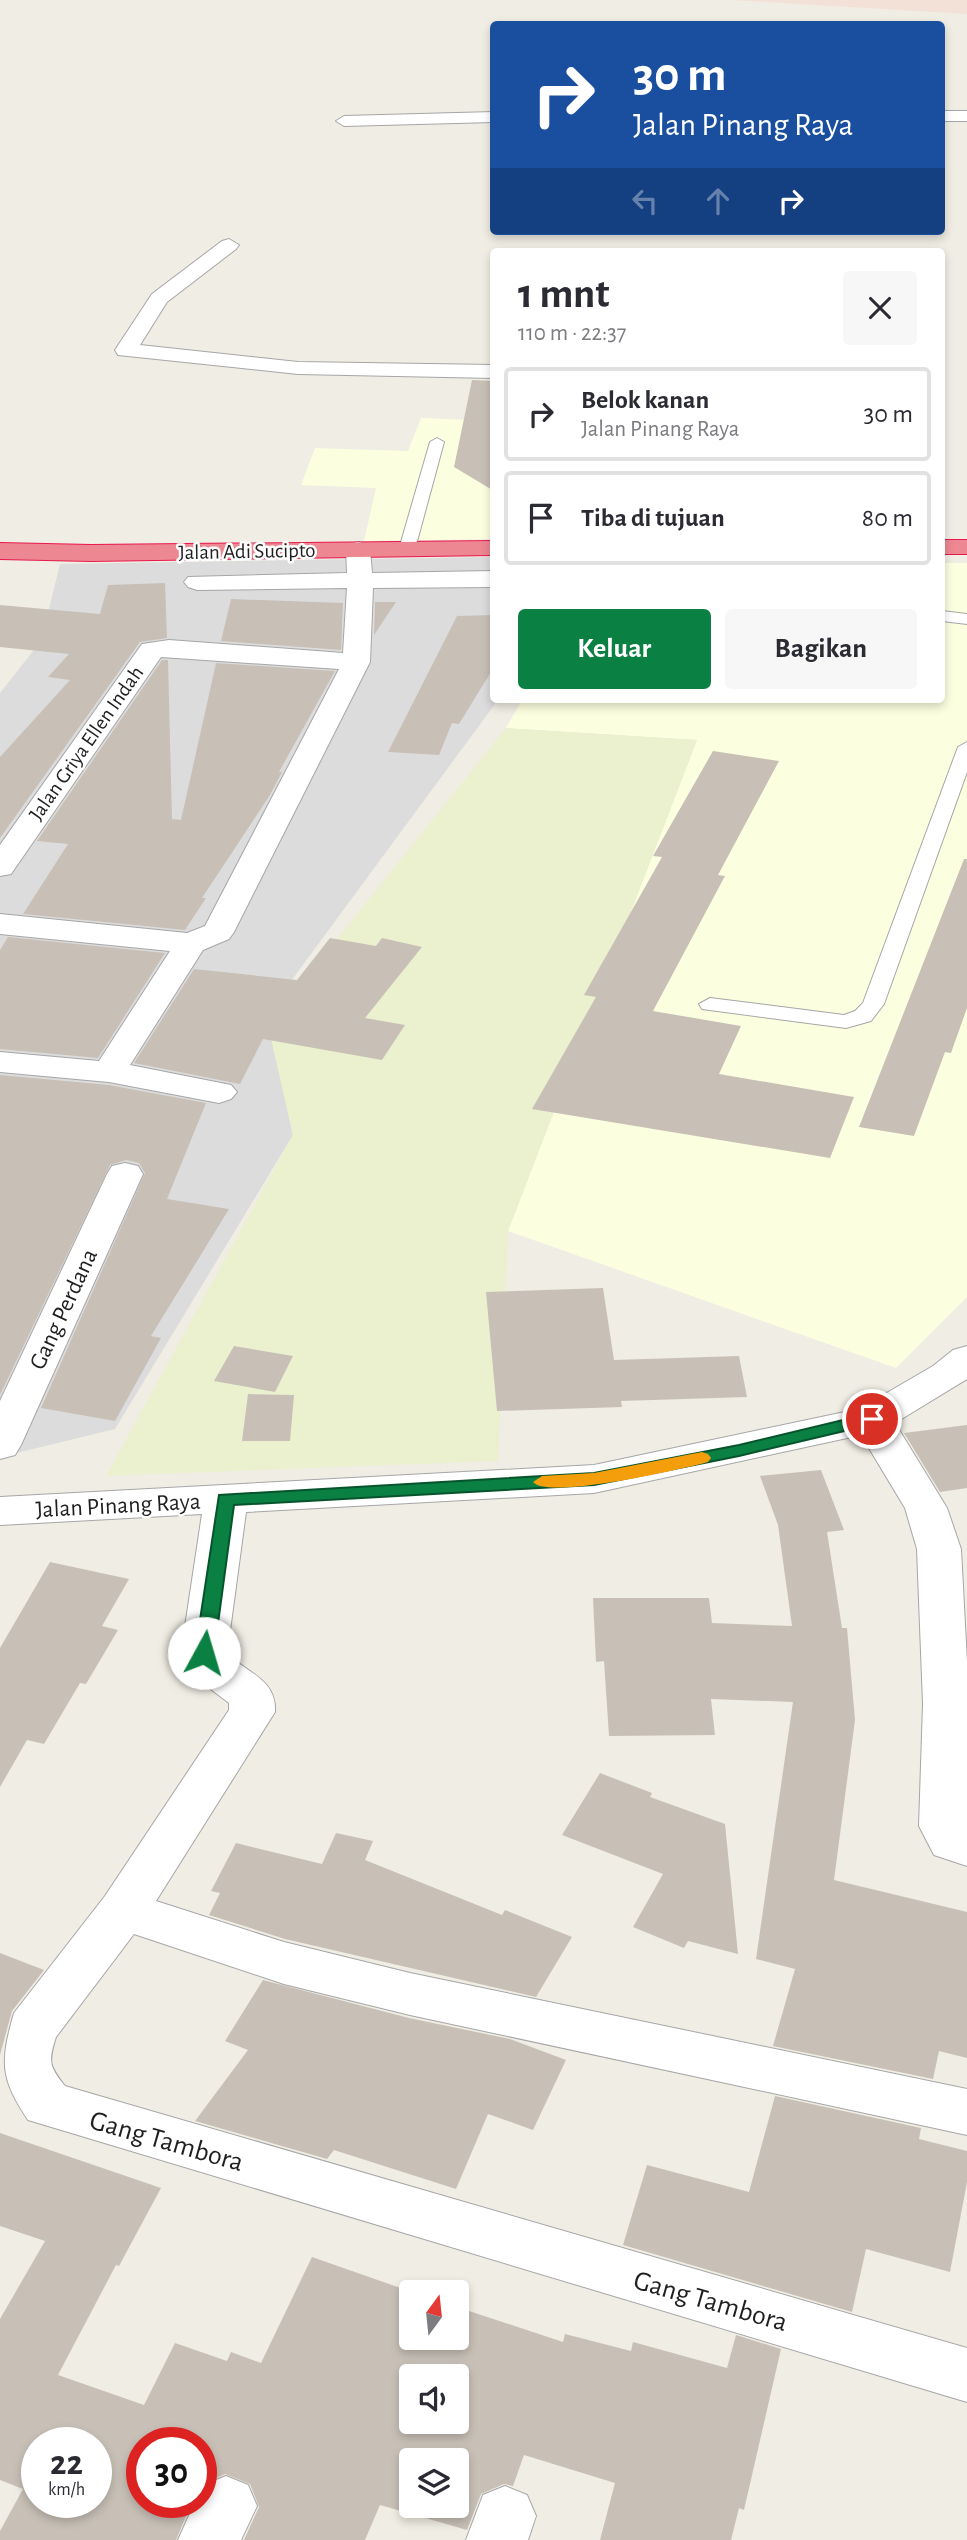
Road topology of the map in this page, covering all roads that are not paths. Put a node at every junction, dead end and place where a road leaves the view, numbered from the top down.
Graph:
1 (945, 116) edge
2 (967, 116) edge
3 (490, 117) edge
4 (344, 121) dead end
5 (229, 245) dead end
6 (490, 372) edge
7 (438, 442) dead end
8 (945, 547) edge
9 (967, 547) edge
10 (490, 548) edge
11 (407, 549) junction
12 (0, 551) edge
13 (359, 567) junction
14 (490, 579) edge
15 (197, 582) dead end
16 (945, 616) edge
17 (967, 619) edge
18 (356, 662) junction
19 (967, 747) edge
20 (0, 867) edge
21 (0, 924) edge
22 (191, 943) junction
23 (710, 1004) dead end
24 (0, 1062) edge
25 (109, 1072) junction
26 (219, 1092) dead end
27 (125, 1174) dead end
28 (967, 1359) edge
29 (872, 1419) junction
30 (0, 1445) edge
31 (226, 1500) junction
32 (0, 1511) edge
33 (956, 1705) edge
34 (967, 1847) edge
35 (123, 1910) junction
36 (967, 2112) edge
37 (967, 2375) edge

1 - 2 street
3 - 4 street
5 - 6 street
7 - 11 lane
8 - 9 highway
10 - 11 highway, Jalan Adi Sucipto
11 - 13 highway, Jalan Adi Sucipto
12 - 13 highway, Jalan Adi Sucipto
13 - 14 street
13 - 15 street
13 - 18 street
16 - 17 lane
18 - 20 street, Jalan Griya Ellen Indah
18 - 22 street
19 - 23 lane
21 - 22 street
22 - 25 street
24 - 25 street
25 - 26 street
27 - 30 street, Gang Perdana
28 - 29 street, Jalan Pinang Raya
29 - 31 street, Jalan Pinang Raya
29 - 33 street
31 - 32 street, Jalan Pinang Raya
31 - 35 street, Gang Tambora
33 - 34 street
35 - 36 street
35 - 37 street, Gang Tambora

